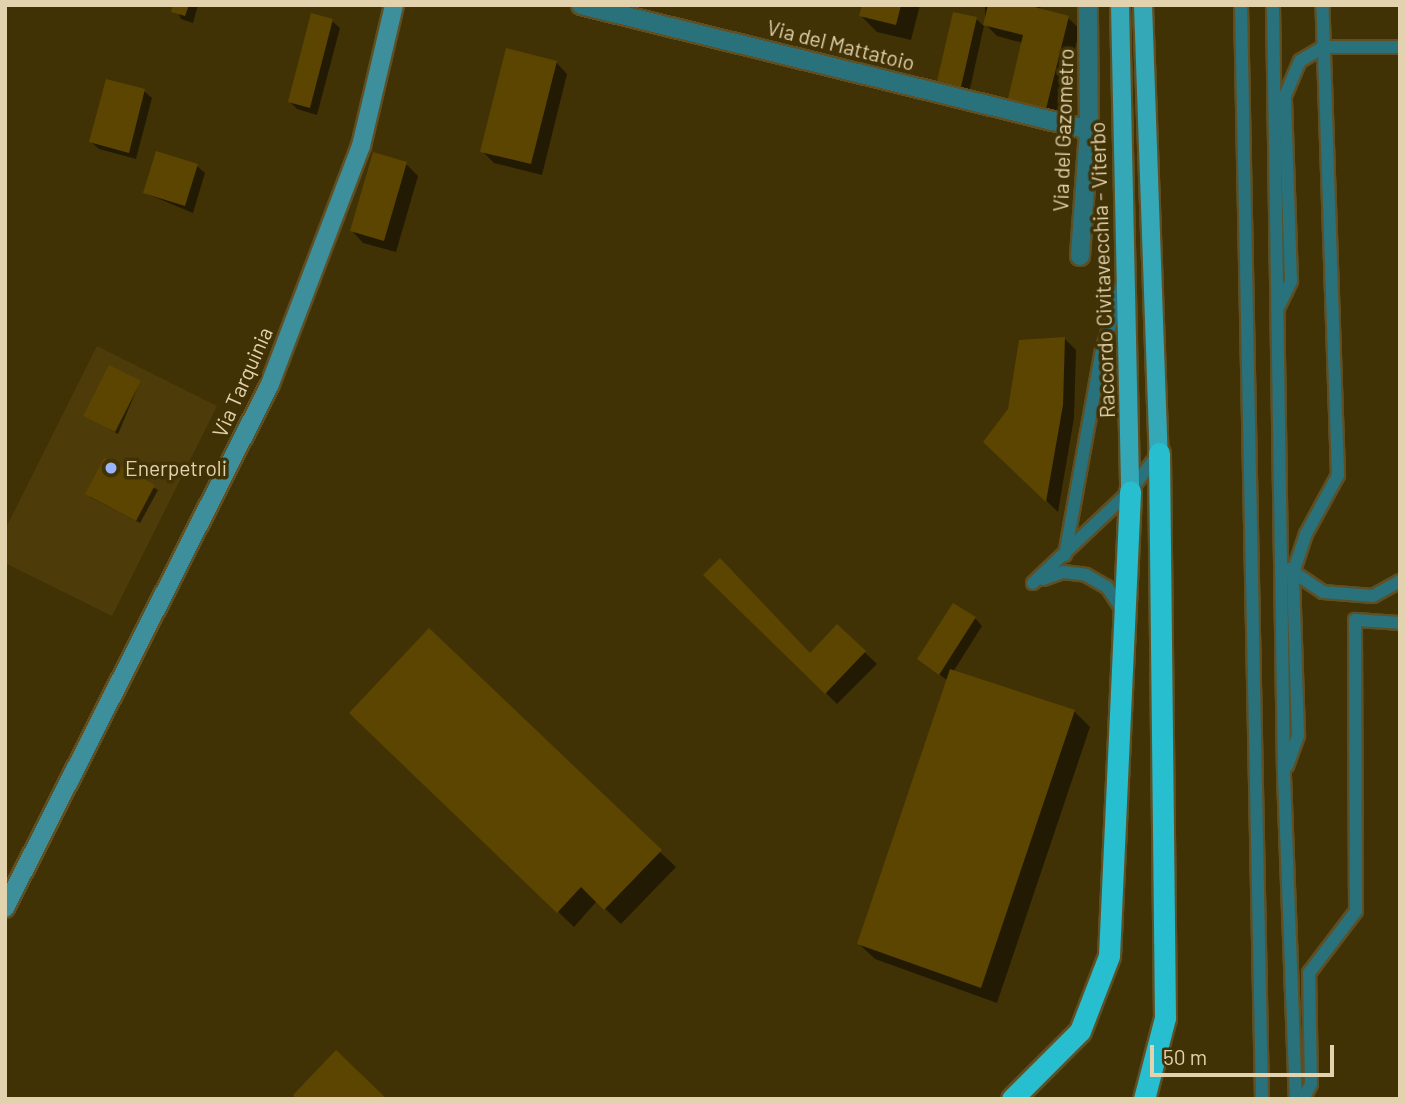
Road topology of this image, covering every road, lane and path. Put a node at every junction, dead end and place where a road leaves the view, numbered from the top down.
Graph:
1 (394, 5) edge
2 (581, 5) edge
3 (1088, 5) edge
4 (1120, 5) edge
5 (1143, 5) edge
6 (1241, 5) edge
7 (1273, 5) edge
8 (1322, 5) edge
9 (1323, 47) junction
10 (1400, 47) edge
11 (1090, 130) junction
12 (1080, 256) dead end
13 (1124, 279) junction
14 (1278, 310) junction
15 (1159, 453) junction
16 (1130, 491) junction
17 (1065, 555) junction
18 (1281, 561) junction
19 (1293, 573) junction
20 (1400, 581) edge
21 (1127, 618) junction
22 (1400, 622) edge
23 (1284, 776) junction
24 (5, 908) edge
25 (1012, 1099) edge
26 (1144, 1099) edge
27 (1262, 1099) edge
28 (1296, 1099) edge
29 (1303, 1099) edge

1 - 24 main road, Via Tarquinia
2 - 11 street, Via del Mattatoio
3 - 11 street, Via del Gazometro
4 - 13 main road, Raccordo Civitavecchia - Viterbo
5 - 15 main road
6 - 27 lane
7 - 14 lane
8 - 9 lane
9 - 10 lane
9 - 14 lane
9 - 19 lane
11 - 12 street, Via del Gazometro
13 - 16 main road, Raccordo Civitavecchia - Viterbo
13 - 17 lane
14 - 18 lane
15 - 16 lane
15 - 26 highway
16 - 17 lane
16 - 21 highway
17 - 21 lane
18 - 19 lane
18 - 23 lane
19 - 20 lane
19 - 23 lane
21 - 25 highway
22 - 29 lane
23 - 28 lane

